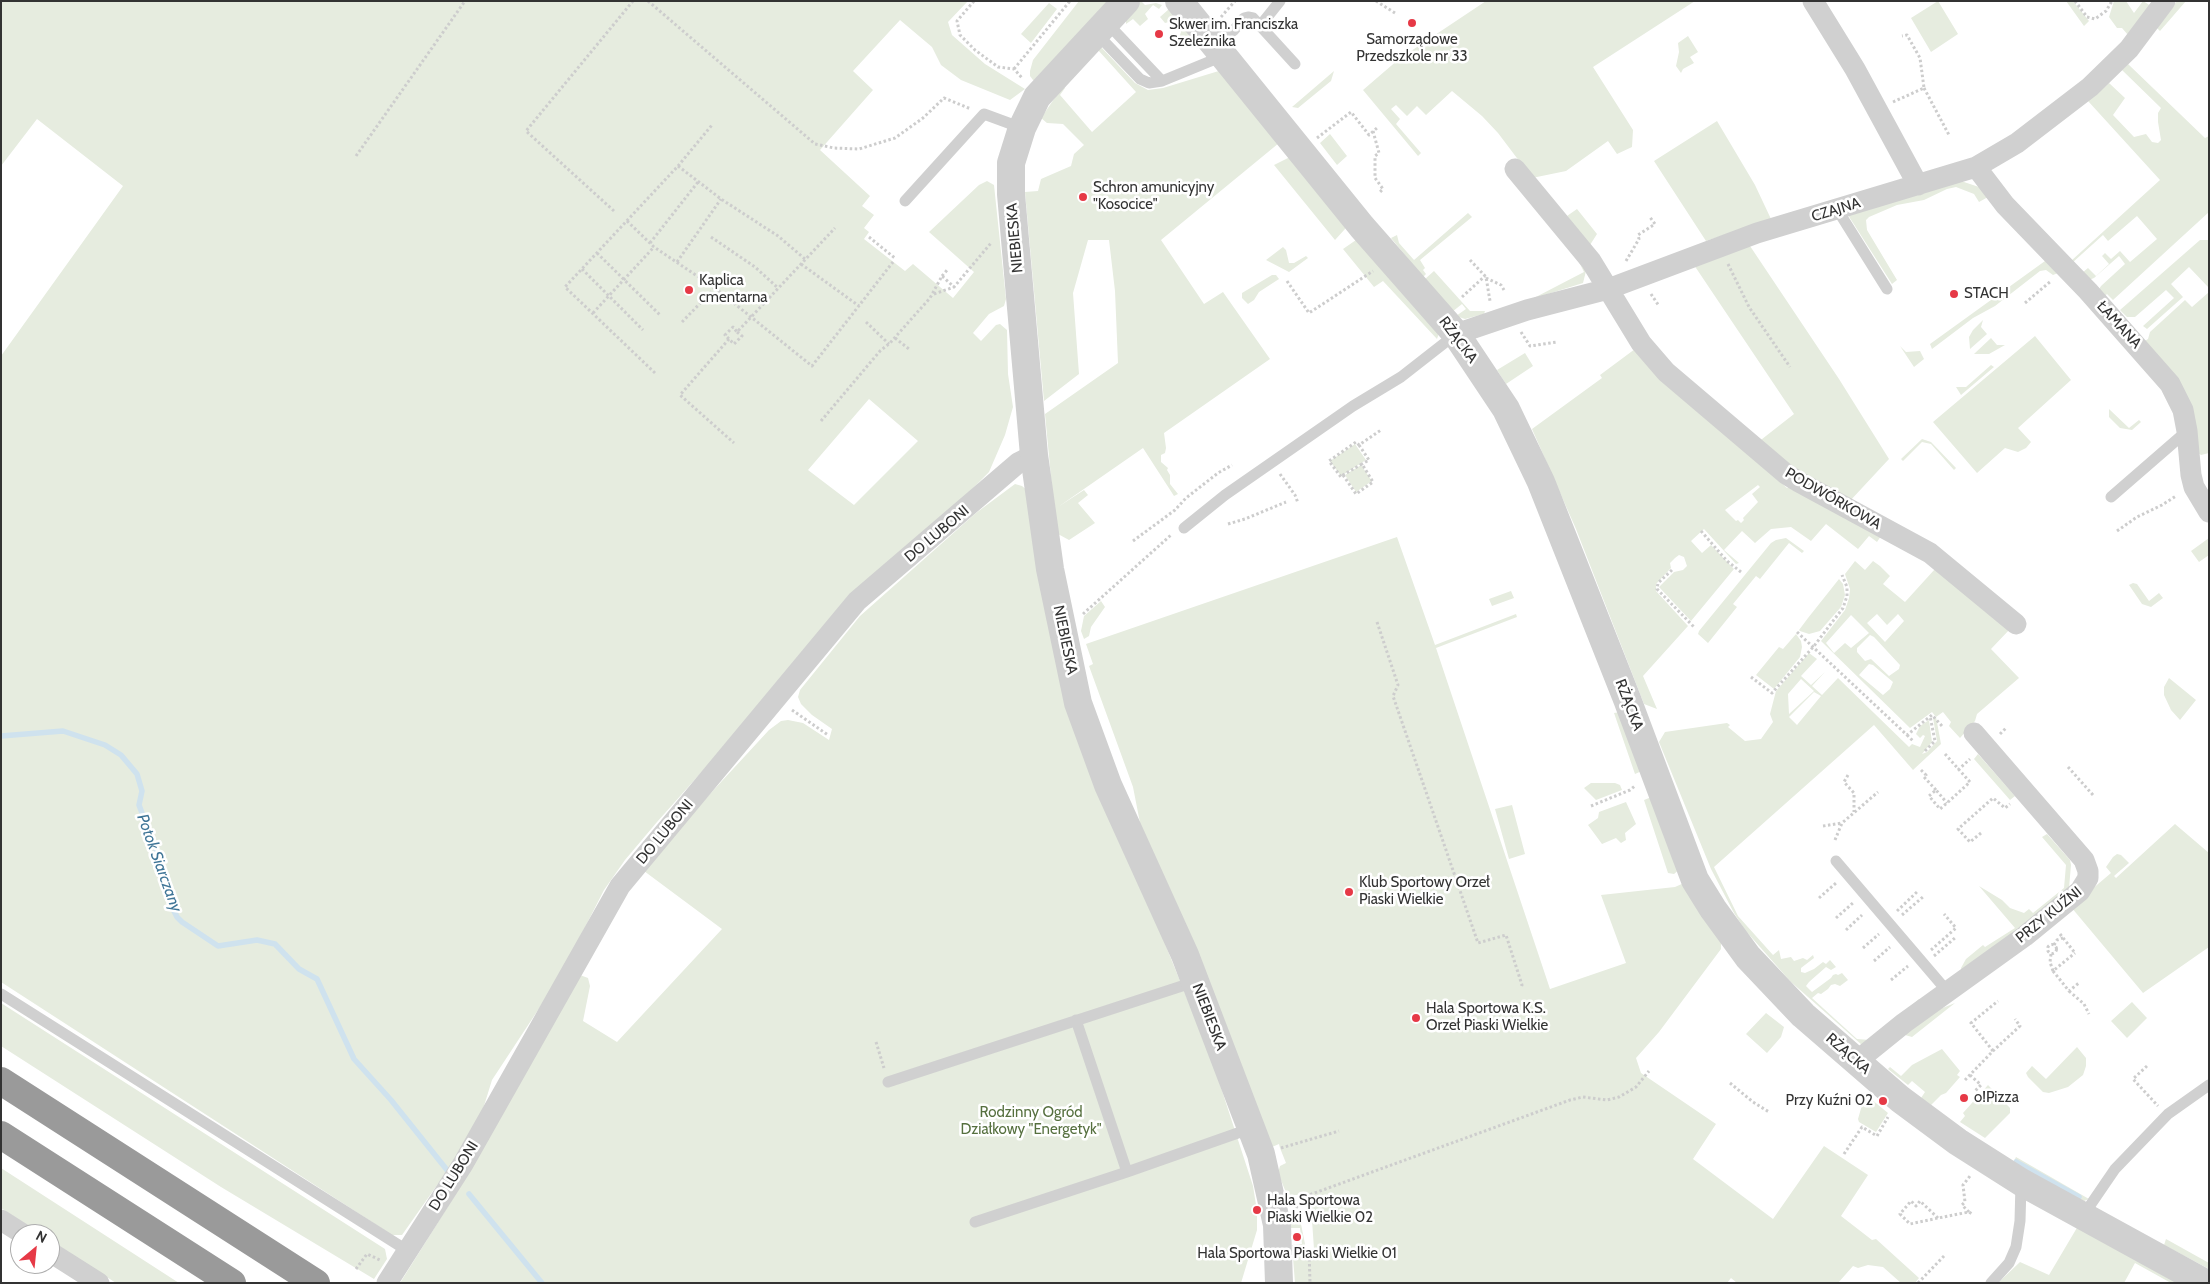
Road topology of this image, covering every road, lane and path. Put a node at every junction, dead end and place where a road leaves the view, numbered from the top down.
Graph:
1 (465, 1) edge
2 (633, 1) edge
3 (648, 1) edge
4 (656, 1) edge
5 (974, 1) edge
6 (1070, 1) edge
7 (1126, 1) edge
8 (1179, 1) edge
9 (1235, 1) edge
10 (1280, 1) edge
11 (1376, 1) edge
12 (1813, 1) edge
13 (2075, 1) edge
14 (2112, 1) edge
15 (2166, 1) edge
16 (653, 5) junction
17 (1395, 13) dead end
18 (1260, 26) junction
19 (1102, 28) junction
20 (1902, 36) dead end
21 (1219, 41) junction
22 (1295, 64) dead end
23 (1924, 88) junction
24 (1886, 106) dead end
25 (984, 114) junction
26 (712, 125) dead end
27 (1022, 128) junction
28 (1377, 128) dead end
29 (1374, 131) junction
30 (1949, 135) dead end
31 (1317, 139) dead end
32 (356, 156) dead end
33 (678, 166) junction
34 (1976, 167) junction
35 (1515, 169) dead end
36 (698, 182) junction
37 (1918, 185) junction
38 (1379, 192) dead end
39 (721, 199) junction
40 (905, 201) dead end
41 (1837, 209) junction
42 (614, 211) dead end
43 (1649, 216) dead end
44 (627, 221) junction
45 (835, 228) dead end
46 (710, 237) dead end
47 (869, 237) dead end
48 (997, 243) dead end
49 (650, 244) junction
50 (654, 247) junction
51 (597, 253) junction
52 (805, 259) junction
53 (1470, 260) dead end
54 (677, 262) junction
55 (801, 264) junction
56 (1728, 264) dead end
57 (1624, 265) dead end
58 (582, 269) junction
59 (948, 269) dead end
60 (942, 276) junction
61 (1485, 276) junction
62 (1366, 277) dead end
63 (624, 280) junction
64 (2052, 280) dead end
65 (1287, 281) dead end
66 (1647, 286) dead end
67 (954, 287) junction
68 (715, 288) junction
69 (778, 288) junction
70 (1608, 289) junction
71 (1887, 289) dead end
72 (1504, 290) dead end
73 (934, 294) junction
74 (608, 296) junction
75 (1462, 298) dead end
76 (2025, 303) dead end
77 (1491, 304) dead end
78 (860, 306) junction
79 (1659, 306) dead end
80 (593, 313) junction
81 (660, 315) dead end
82 (752, 316) junction
83 (682, 322) dead end
84 (866, 322) dead end
85 (643, 330) dead end
86 (1520, 330) dead end
87 (737, 332) junction
88 (1456, 334) junction
89 (895, 338) junction
90 (729, 339) junction
91 (1557, 342) dead end
92 (889, 344) junction
93 (908, 349) dead end
94 (1790, 367) dead end
95 (655, 372) dead end
96 (821, 421) dead end
97 (1381, 430) dead end
98 (2187, 431) junction
99 (734, 443) dead end
100 (1359, 445) junction
101 (1034, 455) junction
102 (1272, 463) junction
103 (1362, 464) junction
104 (1232, 465) dead end
105 (1343, 475) junction
106 (2178, 495) dead end
107 (2111, 497) dead end
108 (1286, 502) dead end
109 (1298, 502) dead end
110 (2209, 512) edge
111 (1228, 524) dead end
112 (1184, 528) joint
113 (1701, 531) dead end
114 (2117, 531) dead end
115 (1133, 541) dead end
116 (1672, 570) dead end
117 (1740, 572) dead end
118 (1842, 575) dead end
119 (1079, 617) dead end
120 (1377, 622) dead end
121 (2016, 624) dead end
122 (1695, 628) dead end
123 (1797, 632) dead end
124 (1814, 646) junction
125 (1751, 677) dead end
126 (778, 698) junction
127 (1930, 716) junction
128 (1942, 726) dead end
129 (1974, 733) dead end
130 (828, 735) dead end
131 (1907, 735) junction
132 (1914, 742) dead end
133 (1925, 751) dead end
134 (1945, 754) dead end
135 (1973, 757) dead end
136 (2068, 767) dead end
137 (1921, 770) dead end
138 (1958, 770) junction
139 (1848, 775) dead end
140 (1638, 783) dead end
141 (1936, 790) junction
142 (1878, 792) dead end
143 (2093, 795) dead end
144 (2012, 802) dead end
145 (1947, 803) junction
146 (1591, 806) dead end
147 (1854, 813) junction
148 (1842, 823) junction
149 (1823, 826) dead end
150 (1981, 833) dead end
151 (1835, 840) dead end
152 (1836, 861) dead end
153 (1838, 882) dead end
154 (1918, 891) dead end
155 (1924, 896) dead end
156 (1820, 898) dead end
157 (1854, 902) dead end
158 (1897, 911) dead end
159 (1864, 914) dead end
160 (1944, 914) dead end
161 (1901, 916) dead end
162 (1836, 918) dead end
163 (1846, 930) dead end
164 (1881, 933) dead end
165 (1956, 936) dead end
166 (2054, 945) junction
167 (1892, 946) dead end
168 (1863, 948) dead end
169 (1931, 951) dead end
170 (2051, 954) junction
171 (1935, 955) dead end
172 (1874, 961) dead end
173 (1908, 965) dead end
174 (2053, 971) junction
175 (1195, 980) junction
176 (1891, 980) dead end
177 (2080, 982) dead end
178 (1521, 988) dead end
179 (1948, 991) junction
180 (2069, 991) junction
181 (1, 994) edge
182 (1998, 1001) dead end
183 (2089, 1014) dead end
184 (2014, 1019) dead end
185 (1076, 1020) junction
186 (876, 1042) dead end
187 (1993, 1051) junction
188 (1857, 1061) junction
189 (2147, 1066) dead end
190 (1648, 1071) dead end
191 (1970, 1076) junction
192 (1965, 1080) dead end
193 (1, 1081) edge
194 (888, 1082) joint
195 (1730, 1083) dead end
196 (2209, 1085) edge
197 (1975, 1091) dead end
198 (2164, 1102) dead end
199 (1770, 1112) dead end
200 (1889, 1116) dead end
201 (1252, 1128) junction
202 (1339, 1131) dead end
203 (1, 1135) edge
204 (1261, 1154) junction
205 (1844, 1154) dead end
206 (1974, 1170) dead end
207 (1127, 1172) junction
208 (2022, 1182) junction
209 (1296, 1208) dead end
210 (1938, 1218) junction
211 (2086, 1218) junction
212 (976, 1222) dead end
213 (1309, 1249) dead end
214 (408, 1251) junction
215 (1945, 1255) dead end
216 (60, 1258) edge
217 (356, 1269) dead end
218 (387, 1273) edge
219 (99, 1283) edge
220 (232, 1283) edge
221 (316, 1283) edge
222 (1279, 1283) edge
223 (1310, 1283) edge
224 (1918, 1283) edge
225 (1991, 1283) edge
226 (2205, 1283) edge

1 - 32 path
2 - 42 path
3 - 16 path
4 - 16 path
5 - 6 path
7 - 19 street, NIEBIESKA
8 - 21 street, RŻĄCKA
9 - 21 path
10 - 18 lane
11 - 17 path
12 - 37 street
13 - 14 path
15 - 34 street, CZAJNA
16 - 25 path
18 - 21 lane
18 - 22 lane
19 - 21 lane
19 - 27 street, NIEBIESKA
20 - 23 path
21 - 88 street, RŻĄCKA
23 - 24 path
23 - 30 path
25 - 27 lane
25 - 40 lane
26 - 33 path
27 - 101 street, NIEBIESKA
28 - 29 path
29 - 31 path
29 - 38 path
33 - 36 path
33 - 44 path
34 - 37 street, CZAJNA
34 - 98 street, ŁAMANA
35 - 70 street, PODWÓRKOWA
36 - 39 path
36 - 49 path
37 - 41 street, CZAJNA
39 - 52 path
39 - 54 path
41 - 70 street, CZAJNA
41 - 71 lane
43 - 57 path
44 - 49 path
44 - 51 path
45 - 52 path
46 - 69 path
47 - 78 path
48 - 67 path
49 - 50 path
50 - 54 path
50 - 63 path
51 - 58 path
51 - 63 path
52 - 55 path
53 - 61 path
54 - 68 path
55 - 69 path
55 - 78 path
56 - 94 path
58 - 74 path
58 - 80 path
59 - 60 path
60 - 67 path
60 - 73 path
61 - 72 path
61 - 75 path
61 - 77 path
62 - 65 path
63 - 74 path
63 - 81 path
64 - 76 path
66 - 79 path
67 - 73 path
68 - 82 path
68 - 83 path
69 - 82 path
70 - 88 street, CZAJNA
70 - 121 street, PODWÓRKOWA
73 - 89 path
74 - 80 path
74 - 85 path
78 - 82 path
80 - 95 path
82 - 87 path
84 - 92 path
86 - 91 path
87 - 90 path
87 - 90 path
88 - 102 lane
88 - 188 street, RŻĄCKA
89 - 92 path
89 - 93 path
90 - 99 path
92 - 96 path
97 - 100 path
98 - 107 lane
98 - 110 street, ŁAMANA
100 - 103 path
100 - 105 path
101 - 126 street, DO LUBONI
101 - 175 street, NIEBIESKA
102 - 109 path
102 - 112 lane
103 - 105 path
103 - 105 path
104 - 115 path
106 - 114 path
108 - 111 path
112 - 119 path
113 - 117 path
116 - 122 path
118 - 124 path
120 - 178 path
123 - 124 path
124 - 125 path
124 - 131 path
126 - 130 path
126 - 214 street, DO LUBONI
127 - 128 path
127 - 131 path
127 - 133 path
129 - 179 street, PRZY KUŹNI
131 - 132 path
134 - 138 path
135 - 138 path
136 - 143 path
137 - 141 path
138 - 145 path
139 - 147 path
140 - 146 path
141 - 145 path
141 - 145 path
142 - 147 path
144 - 150 path
147 - 148 path
148 - 149 path
148 - 151 path
152 - 179 lane
153 - 156 path
154 - 158 path
155 - 161 path
157 - 162 path
159 - 163 path
160 - 169 path
164 - 168 path
165 - 171 path
166 - 170 path
166 - 170 path
166 - 174 path
167 - 172 path
170 - 174 path
173 - 176 path
174 - 180 path
175 - 185 lane
175 - 201 street, NIEBIESKA
177 - 180 path
179 - 188 street, PRZY KUŹNI
180 - 183 path
181 - 214 lane
182 - 187 path
184 - 187 path
185 - 194 lane
185 - 207 lane
186 - 194 path
187 - 191 path
188 - 208 street, RŻĄCKA
189 - 198 path
190 - 209 path
191 - 192 path
191 - 197 path
193 - 221 highway
195 - 199 path
196 - 211 lane
200 - 205 path
201 - 204 street, NIEBIESKA
201 - 207 lane
202 - 204 path
203 - 220 highway
204 - 222 street, NIEBIESKA
206 - 210 path
207 - 212 lane
208 - 211 street, RŻĄCKA
208 - 225 lane
210 - 210 path
211 - 226 street, RŻĄCKA
213 - 223 path
214 - 218 street, DO LUBONI
215 - 224 path
216 - 219 street
217 - 218 path

